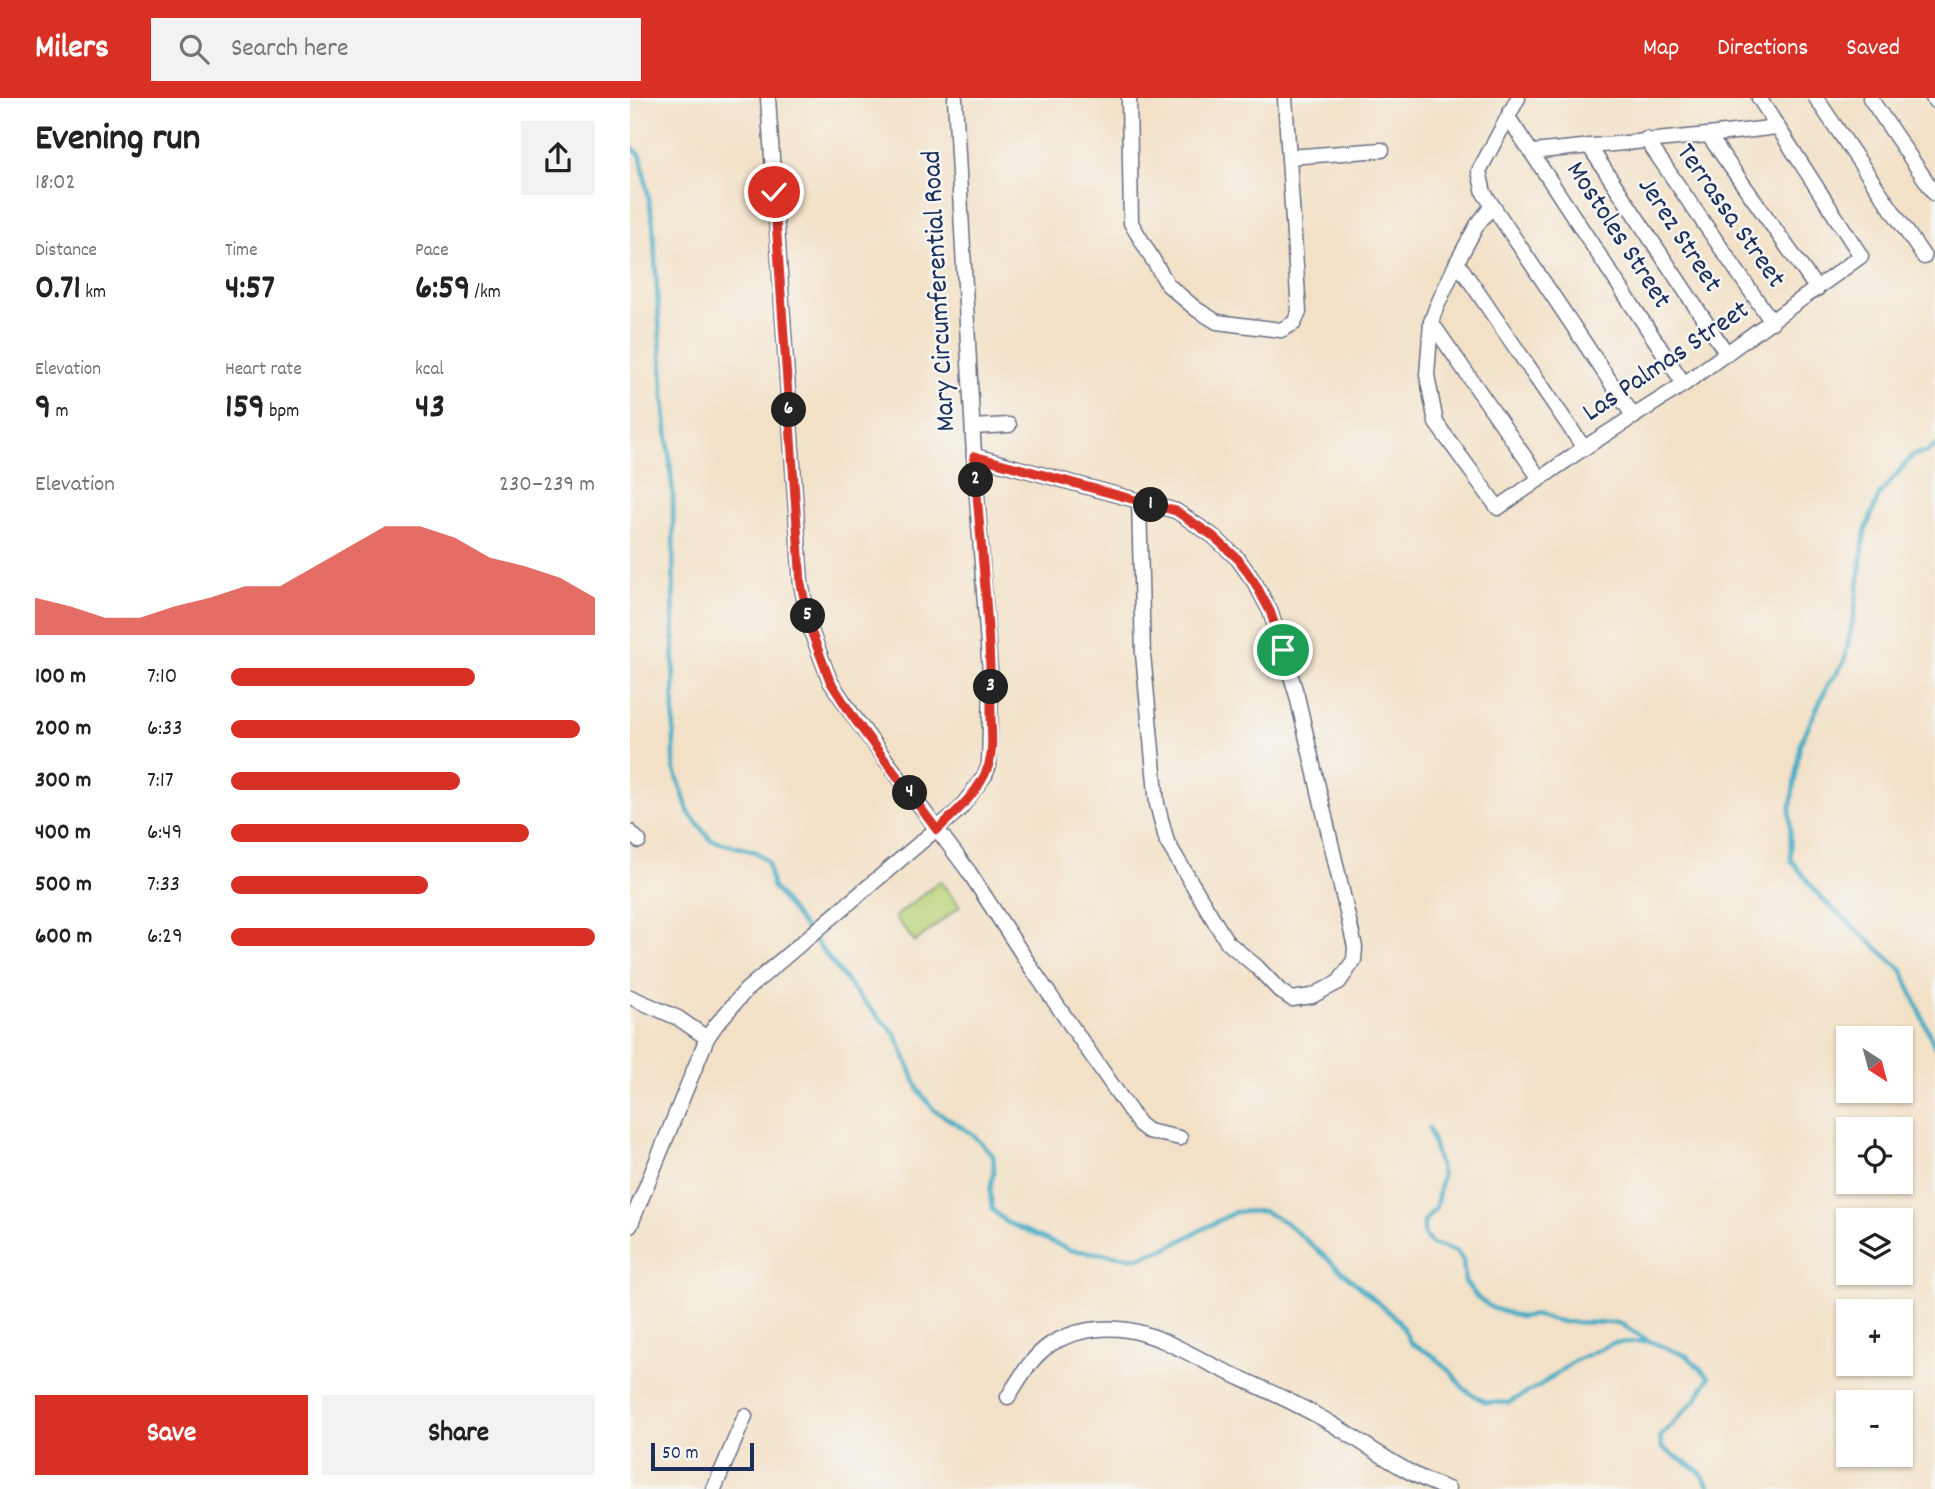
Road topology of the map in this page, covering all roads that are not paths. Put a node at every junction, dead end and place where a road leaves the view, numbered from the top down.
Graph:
1 (768, 98) edge
2 (956, 98) edge
3 (1129, 98) edge
4 (1285, 98) edge
5 (1518, 98) edge
6 (1759, 98) edge
7 (1816, 98) edge
8 (1870, 98) edge
9 (1508, 117) junction
10 (1776, 127) junction
11 (1710, 136) junction
12 (1646, 139) junction
13 (1589, 146) junction
14 (1382, 150) dead end
15 (1532, 152) junction
16 (1289, 157) junction
17 (1935, 194) edge
18 (1492, 206) junction
19 (1924, 257) dead end
20 (1457, 262) junction
21 (1817, 289) junction
22 (1431, 322) junction
23 (1772, 322) junction
24 (1727, 354) junction
25 (1684, 384) junction
26 (1634, 417) junction
27 (1009, 425) dead end
28 (973, 427) junction
29 (1584, 448) junction
30 (974, 456) junction
31 (1540, 479) junction
32 (1139, 502) junction
33 (937, 830) junction
34 (630, 998) edge
35 (707, 1038) junction
36 (1180, 1138) dead end
37 (630, 1226) edge
38 (1008, 1397) dead end
39 (745, 1416) dead end
40 (714, 1489) edge
41 (1448, 1489) edge

1 - 33 street
2 - 28 street, Mary Circumferential Road
3 - 16 street
4 - 16 street
5 - 9 street
6 - 10 street
7 - 19 street
8 - 17 street
9 - 15 street, Mostoles Street
9 - 18 street
10 - 11 street
10 - 21 street, Las Palmas Street
11 - 12 street
11 - 21 street
12 - 13 street
12 - 23 street, Terrassa Street
13 - 15 street
13 - 24 street, Jerez Street
14 - 16 street
15 - 25 street, Mostoles Street
18 - 20 street
18 - 26 street
20 - 22 street
20 - 29 street
21 - 23 street, Las Palmas Street
22 - 31 street
22 - 31 street, Las Palmas Street
23 - 24 street, Las Palmas Street
24 - 25 street, Las Palmas Street
25 - 26 street, Las Palmas Street
26 - 29 street, Las Palmas Street
27 - 28 street
28 - 30 street, Mary Circumferential Road
29 - 31 street, Las Palmas Street
30 - 32 street
30 - 33 street, Mary Circumferential Road
32 - 32 street
33 - 35 street, Mary Circumferential Road
33 - 36 street
34 - 35 street
35 - 37 street, Mary Circumferential Road
38 - 41 street
39 - 40 street

